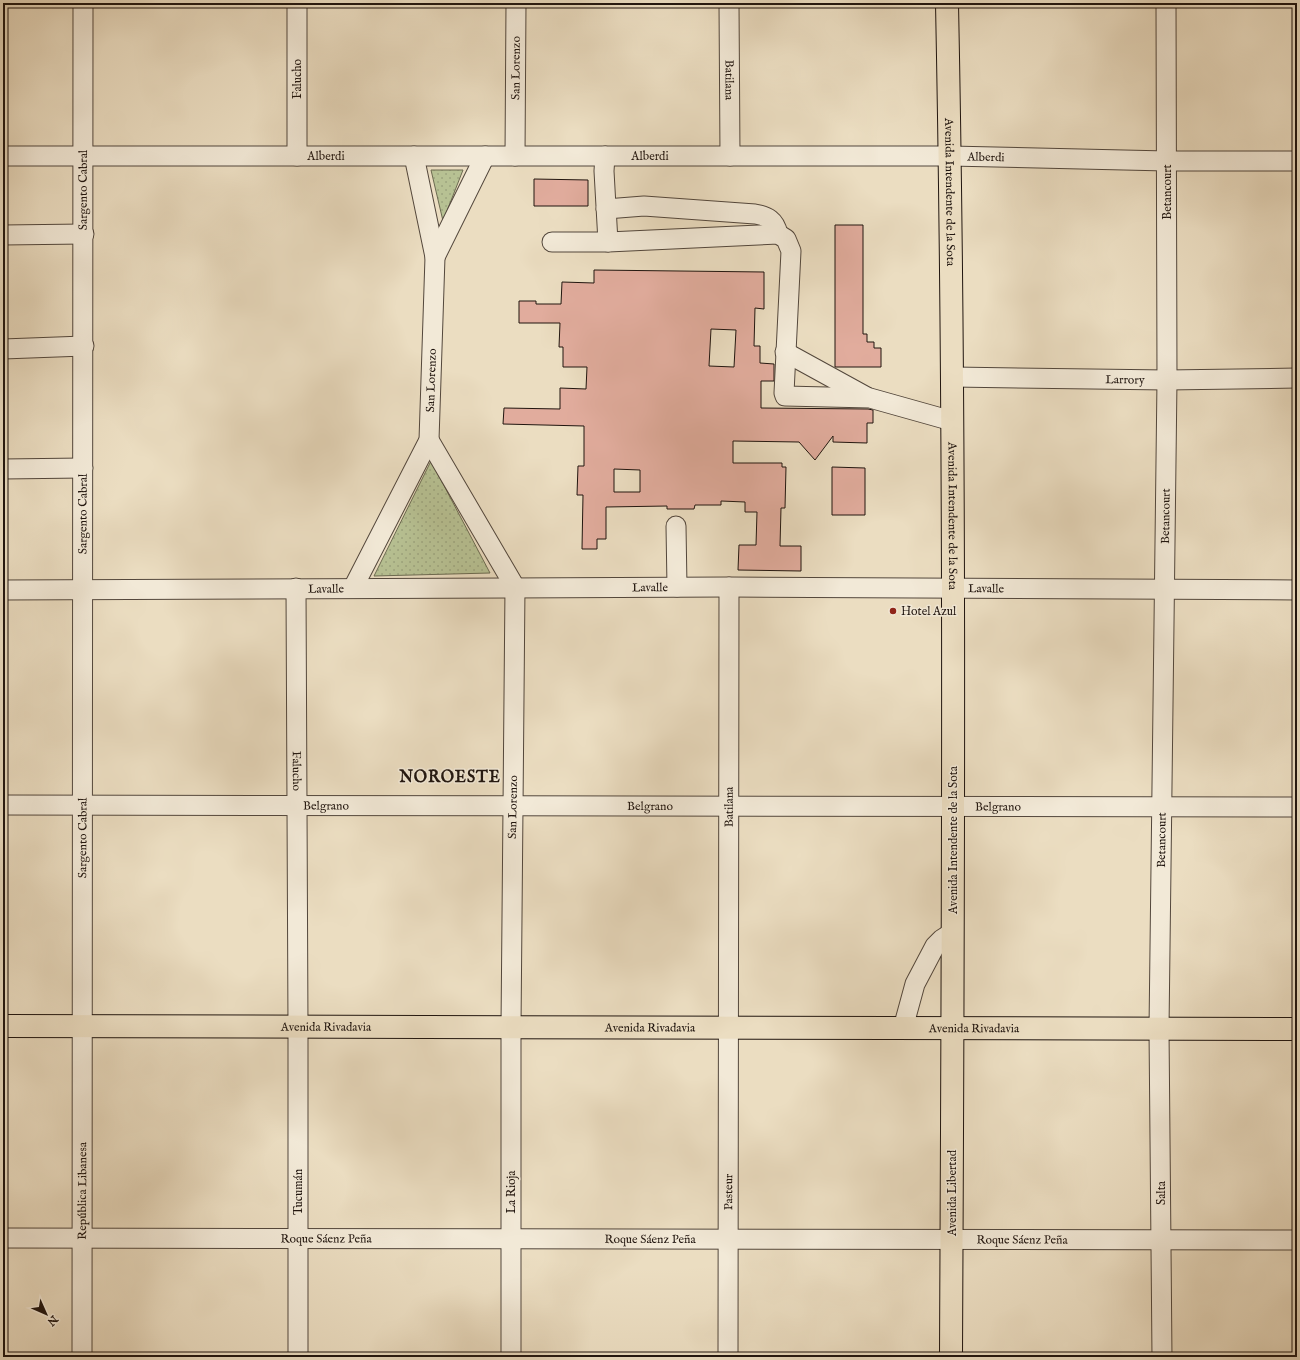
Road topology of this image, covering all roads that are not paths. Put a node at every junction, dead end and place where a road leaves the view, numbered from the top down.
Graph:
1 (83, 3) edge
2 (297, 3) edge
3 (516, 3) edge
4 (730, 3) edge
5 (947, 3) edge
6 (1166, 3) edge
7 (3, 156) edge
8 (84, 156) junction
9 (297, 156) junction
10 (414, 156) junction
11 (485, 156) junction
12 (515, 156) junction
13 (605, 156) junction
14 (730, 156) junction
15 (950, 156) junction
16 (1167, 161) junction
17 (1297, 161) edge
18 (606, 209) junction
19 (84, 234) junction
20 (778, 234) junction
21 (3, 235) edge
22 (552, 242) dead end
23 (608, 242) junction
24 (435, 257) junction
25 (84, 346) junction
26 (3, 349) edge
27 (785, 352) junction
28 (953, 377) junction
29 (1297, 378) edge
30 (1167, 380) junction
31 (870, 398) junction
32 (952, 421) junction
33 (429, 440) junction
34 (83, 468) junction
35 (3, 469) edge
36 (676, 526) dead end
37 (515, 587) junction
38 (677, 587) junction
39 (730, 587) junction
40 (296, 588) junction
41 (353, 588) junction
42 (953, 588) junction
43 (83, 589) junction
44 (3, 590) edge
45 (1164, 590) junction
46 (1297, 590) edge
47 (3, 805) edge
48 (83, 805) junction
49 (297, 806) junction
50 (513, 806) junction
51 (729, 806) junction
52 (953, 807) junction
53 (1162, 807) junction
54 (1297, 807) edge
55 (953, 932) junction
56 (3, 1026) edge
57 (83, 1026) junction
58 (298, 1026) junction
59 (511, 1027) junction
60 (728, 1028) junction
61 (903, 1028) junction
62 (953, 1028) junction
63 (1159, 1029) junction
64 (1297, 1029) edge
65 (3, 1238) edge
66 (82, 1238) junction
67 (298, 1239) junction
68 (511, 1239) junction
69 (728, 1240) junction
70 (952, 1240) junction
71 (1161, 1240) junction
72 (1297, 1240) edge
73 (82, 1357) edge
74 (298, 1357) edge
75 (511, 1357) edge
76 (728, 1357) edge
77 (952, 1357) edge
78 (1162, 1357) edge

1 - 8 street, Sargento Cabral
2 - 9 street, Falucho
3 - 12 street, San Lorenzo
4 - 14 street, Batilana
5 - 15 main road, Avenida Intendente de la Sota
6 - 16 street, Betancourt
7 - 8 street, Alberdi
8 - 9 street, Alberdi
8 - 19 street, Sargento Cabral
9 - 10 street, Alberdi
10 - 11 street, Alberdi
10 - 24 street, San Lorenzo
11 - 12 street, Alberdi
11 - 24 street
12 - 13 street, Alberdi
13 - 14 street, Alberdi
13 - 18 street
14 - 15 street, Alberdi
15 - 16 street, Alberdi
15 - 28 main road, Avenida Intendente de la Sota
16 - 17 street, Alberdi
16 - 30 street, Betancourt
18 - 20 street
18 - 23 street
19 - 21 street
19 - 25 street, Sargento Cabral
20 - 23 street
20 - 27 street
22 - 23 street
24 - 33 street, San Lorenzo
25 - 26 street
25 - 34 street, Sargento Cabral
27 - 31 street
27 - 31 street
28 - 30 street, Larrory
28 - 32 main road, Avenida Intendente de la Sota
29 - 30 street, Larrory
30 - 45 street, Betancourt
31 - 32 street
32 - 42 main road, Avenida Intendente de la Sota
33 - 37 street
33 - 41 street, San Lorenzo
34 - 35 street
34 - 43 street, Sargento Cabral
36 - 38 street
37 - 38 street, Lavalle
37 - 41 street, Lavalle
37 - 50 street, San Lorenzo
38 - 39 street, Lavalle
39 - 42 street, Lavalle
39 - 51 street, Batilana
40 - 41 street, Lavalle
40 - 43 street, Lavalle
40 - 49 street, Falucho
42 - 45 street, Lavalle
42 - 52 main road, Avenida Intendente de la Sota
43 - 44 street, Lavalle
43 - 48 street, Sargento Cabral
45 - 46 street, Lavalle
45 - 53 street, Betancourt
47 - 48 street, Belgrano
48 - 49 street, Belgrano
48 - 57 street, Sargento Cabral
49 - 50 street, Belgrano
49 - 58 street, Falucho
50 - 51 street, Belgrano
50 - 59 street, San Lorenzo
51 - 52 street, Belgrano
51 - 60 street, Batilana
52 - 53 street, Belgrano
52 - 55 main road, Avenida Intendente de la Sota
53 - 54 street, Belgrano
53 - 63 street, Betancourt
55 - 61 street
55 - 62 main road, Avenida Intendente de la Sota
56 - 57 main road, Avenida Rivadavia
57 - 58 main road, Avenida Rivadavia
57 - 66 street, República Libanesa
58 - 59 main road, Avenida Rivadavia
58 - 67 street, Tucumán
59 - 60 main road, Avenida Rivadavia
59 - 68 street, La Rioja
60 - 61 main road, Avenida Rivadavia
60 - 69 street, Pasteur
61 - 62 main road, Avenida Rivadavia
62 - 63 main road, Avenida Rivadavia
62 - 70 main road, Avenida Libertad
63 - 64 main road, Avenida Rivadavia
63 - 71 street, Salta
65 - 66 street, Roque Sáenz Peña
66 - 67 street, Roque Sáenz Peña
66 - 73 street, República Libanesa
67 - 68 street, Roque Sáenz Peña
67 - 74 street, Tucumán
68 - 69 street, Roque Sáenz Peña
68 - 75 street, La Rioja
69 - 70 street, Roque Sáenz Peña
69 - 76 street, Pasteur
70 - 71 street, Roque Sáenz Peña
70 - 77 main road, Avenida Libertad
71 - 72 street, Roque Sáenz Peña
71 - 78 street, Salta

